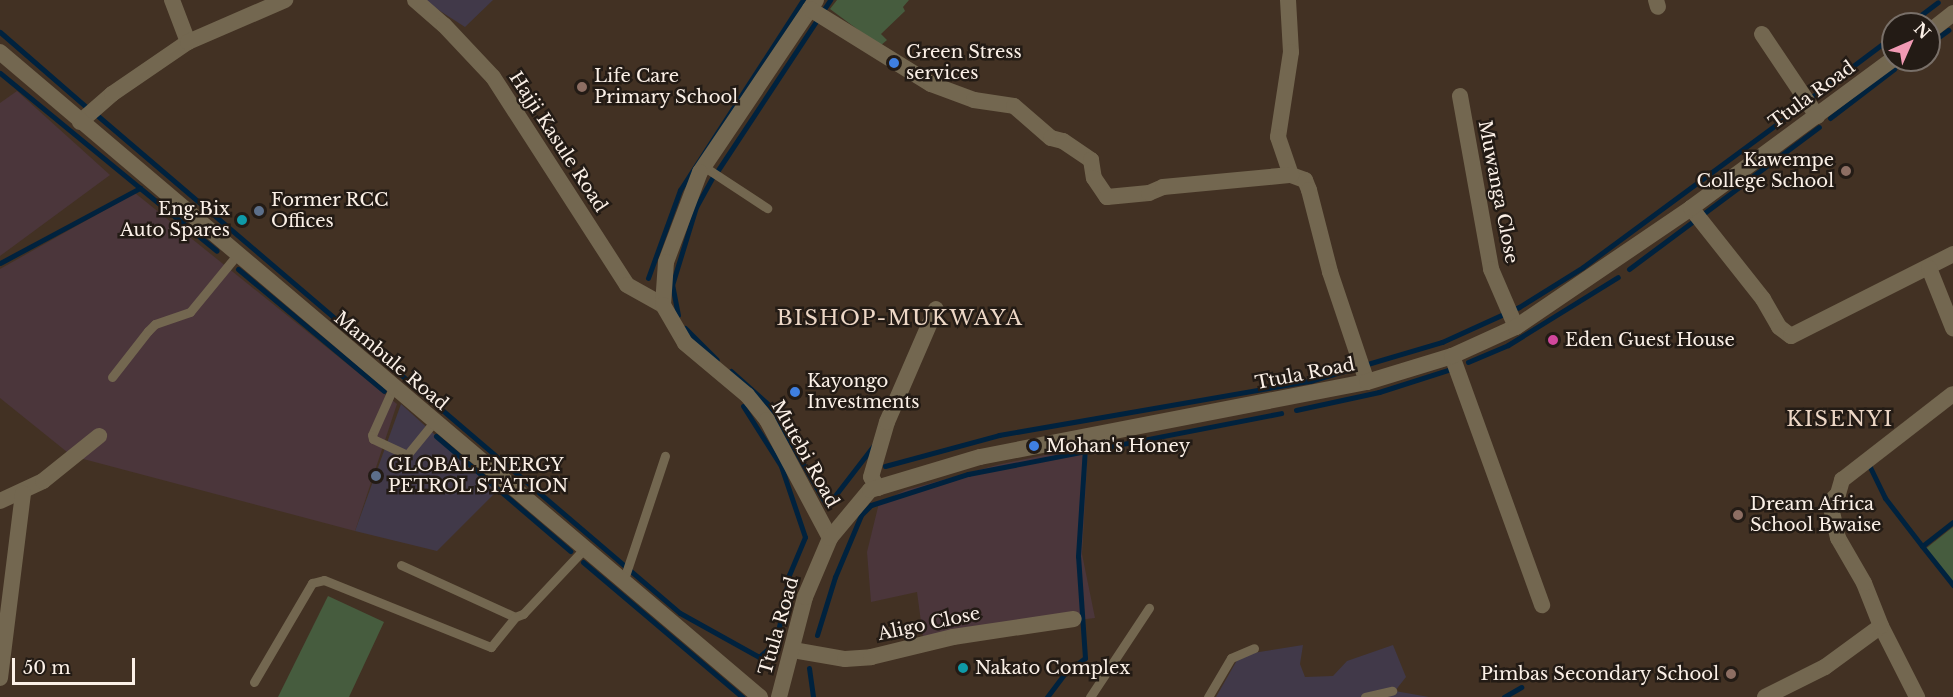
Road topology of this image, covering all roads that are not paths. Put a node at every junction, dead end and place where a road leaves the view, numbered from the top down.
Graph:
1 (172, 0) edge
2 (285, 0) edge
3 (415, 0) edge
4 (1288, 0) edge
5 (813, 4) edge
6 (1953, 13) edge
7 (1941, 22) edge
8 (1762, 34) dead end
9 (188, 42) junction
10 (0, 52) edge
11 (1881, 68) edge
12 (1460, 96) dead end
13 (1817, 116) junction
14 (80, 122) junction
15 (704, 166) junction
16 (1292, 175) junction
17 (767, 208) dead end
18 (1691, 208) junction
19 (1953, 254) edge
20 (236, 256) junction
21 (1929, 268) junction
22 (663, 305) junction
23 (936, 309) dead end
24 (1516, 327) junction
25 (1953, 328) edge
26 (1452, 356) junction
27 (112, 377) dead end
28 (1367, 381) junction
29 (393, 388) junction
30 (1953, 394) edge
31 (434, 423) junction
32 (99, 436) dead end
33 (665, 456) dead end
34 (878, 488) junction
35 (23, 492) junction
36 (0, 501) edge
37 (830, 538) junction
38 (584, 549) junction
39 (401, 565) dead end
40 (623, 582) junction
41 (1542, 605) dead end
42 (1149, 608) dead end
43 (515, 617) junction
44 (1074, 620) dead end
45 (1881, 626) junction
46 (1254, 648) dead end
47 (793, 650) junction
48 (0, 678) edge
49 (254, 682) dead end
50 (1392, 691) dead end
51 (760, 697) edge
52 (779, 697) edge
53 (1090, 697) edge
54 (1208, 697) edge
55 (1365, 697) edge
56 (1766, 697) edge
57 (1917, 697) edge

1 - 9 street
2 - 9 street
3 - 22 street, Hajji Kasule Road
4 - 16 street
5 - 15 street
5 - 16 street
6 - 7 street
8 - 13 street
9 - 14 street
10 - 14 street, Mambule Road
11 - 13 street, Ttula Road
12 - 24 street, Muwanga Close
13 - 18 street, Ttula Road
14 - 20 street, Mambule Road
15 - 17 lane
15 - 22 street
16 - 28 street
18 - 21 street
18 - 24 street, Ttula Road
19 - 21 street
20 - 27 lane
20 - 29 street, Mambule Road
21 - 25 street
22 - 37 street, Mutebi Road
23 - 34 street
24 - 26 street, Ttula Road
26 - 28 street, Ttula Road
26 - 41 street
28 - 34 street, Ttula Road
29 - 31 street, Mambule Road
29 - 31 lane
30 - 45 street
31 - 38 street, Mambule Road
32 - 35 street
33 - 40 lane
34 - 37 street, Ttula Road
35 - 36 street
35 - 48 street
37 - 47 street, Ttula Road
38 - 40 street, Mambule Road
38 - 43 lane
39 - 43 lane
40 - 51 street, Mambule Road
42 - 53 lane
43 - 49 lane
44 - 47 street, Aligo Close
45 - 56 street
45 - 57 street
46 - 54 lane
47 - 52 street, Ttula Road
50 - 55 lane

